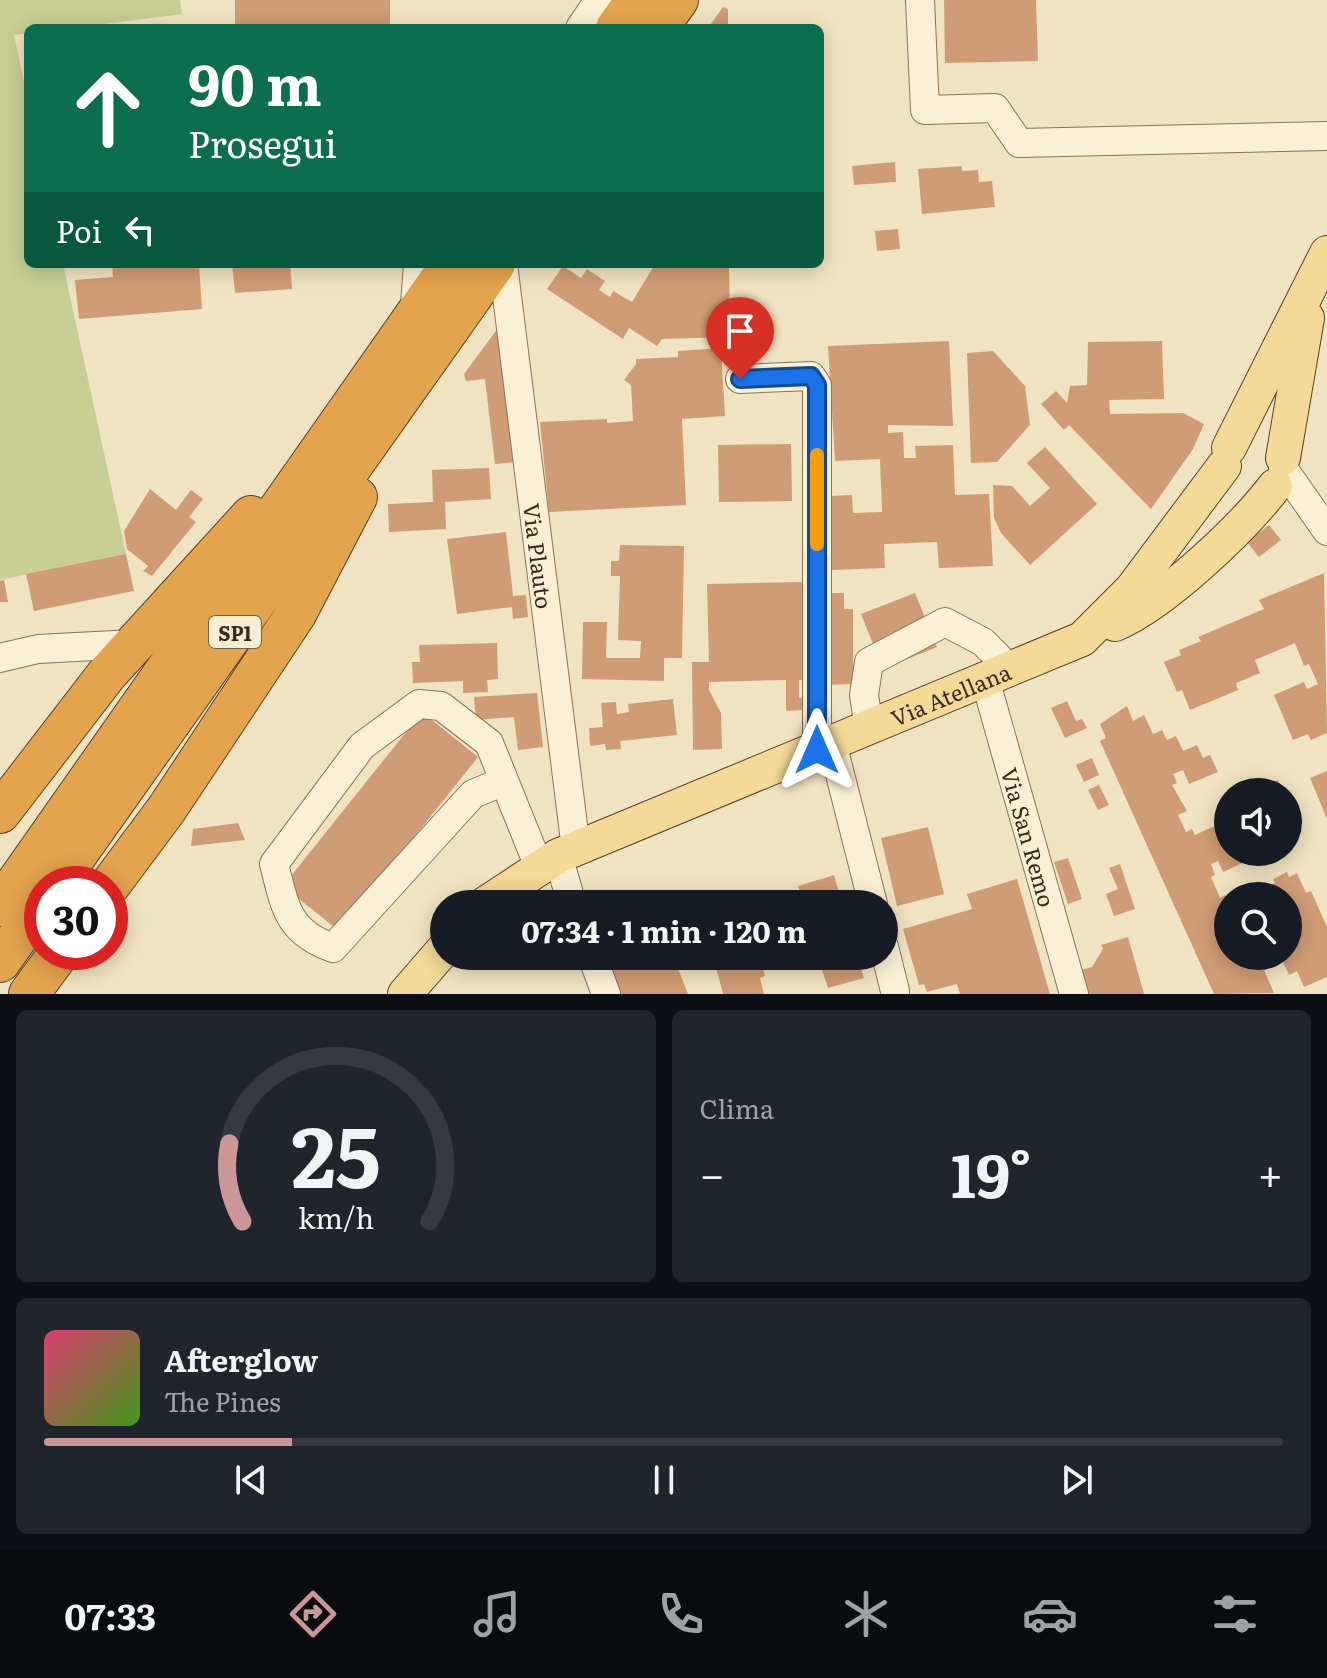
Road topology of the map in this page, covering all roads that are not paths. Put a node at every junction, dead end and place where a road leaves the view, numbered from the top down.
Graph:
1 (599, 0) edge
2 (636, 0) edge
3 (678, 0) edge
4 (920, 0) edge
5 (583, 24) edge
6 (619, 24) edge
7 (661, 24) edge
8 (1327, 136) edge
9 (1321, 264) edge
10 (418, 268) edge
11 (448, 268) edge
12 (492, 268) edge
13 (503, 268) edge
14 (414, 318) junction
15 (740, 379) dead end
16 (415, 381) junction
17 (335, 431) junction
18 (1227, 457) junction
19 (1280, 471) junction
20 (1327, 531) edge
21 (1082, 639) junction
22 (134, 644) junction
23 (0, 658) edge
24 (998, 674) junction
25 (869, 728) junction
26 (825, 747) junction
27 (504, 781) junction
28 (0, 813) edge
29 (558, 857) junction
30 (69, 866) edge
31 (124, 866) edge
32 (507, 890) edge
33 (568, 890) edge
34 (869, 890) edge
35 (0, 906) edge
36 (24, 928) edge
37 (0, 962) edge
38 (430, 965) edge
39 (47, 970) edge
40 (597, 970) edge
41 (890, 970) edge
42 (895, 991) dead end
43 (29, 994) edge
44 (405, 994) edge
45 (606, 994) edge
46 (1074, 994) edge

1 - 5 street
2 - 6 highway
3 - 7 highway
4 - 8 street
9 - 18 main road, Via Atellana
9 - 19 main road
10 - 14 street
11 - 14 highway
12 - 16 highway, SP1
13 - 29 street, Via Plauto
14 - 17 highway
15 - 26 street
16 - 30 highway, SP1
16 - 31 highway
17 - 22 highway
17 - 35 highway
18 - 19 main road
18 - 19 main road
18 - 21 main road, Via Atellana
19 - 20 street
19 - 21 main road
21 - 24 main road, Via Atellana
22 - 23 street
22 - 28 highway
24 - 25 main road, Via Atellana
24 - 25 street
24 - 46 street, Via San Remo
25 - 26 main road, Via Atellana
26 - 29 main road, Via Atellana
26 - 34 street
27 - 27 street
27 - 29 street
29 - 32 main road, Via Atellana
29 - 33 street
36 - 37 highway
38 - 44 main road
39 - 43 highway
40 - 45 street
41 - 42 street

